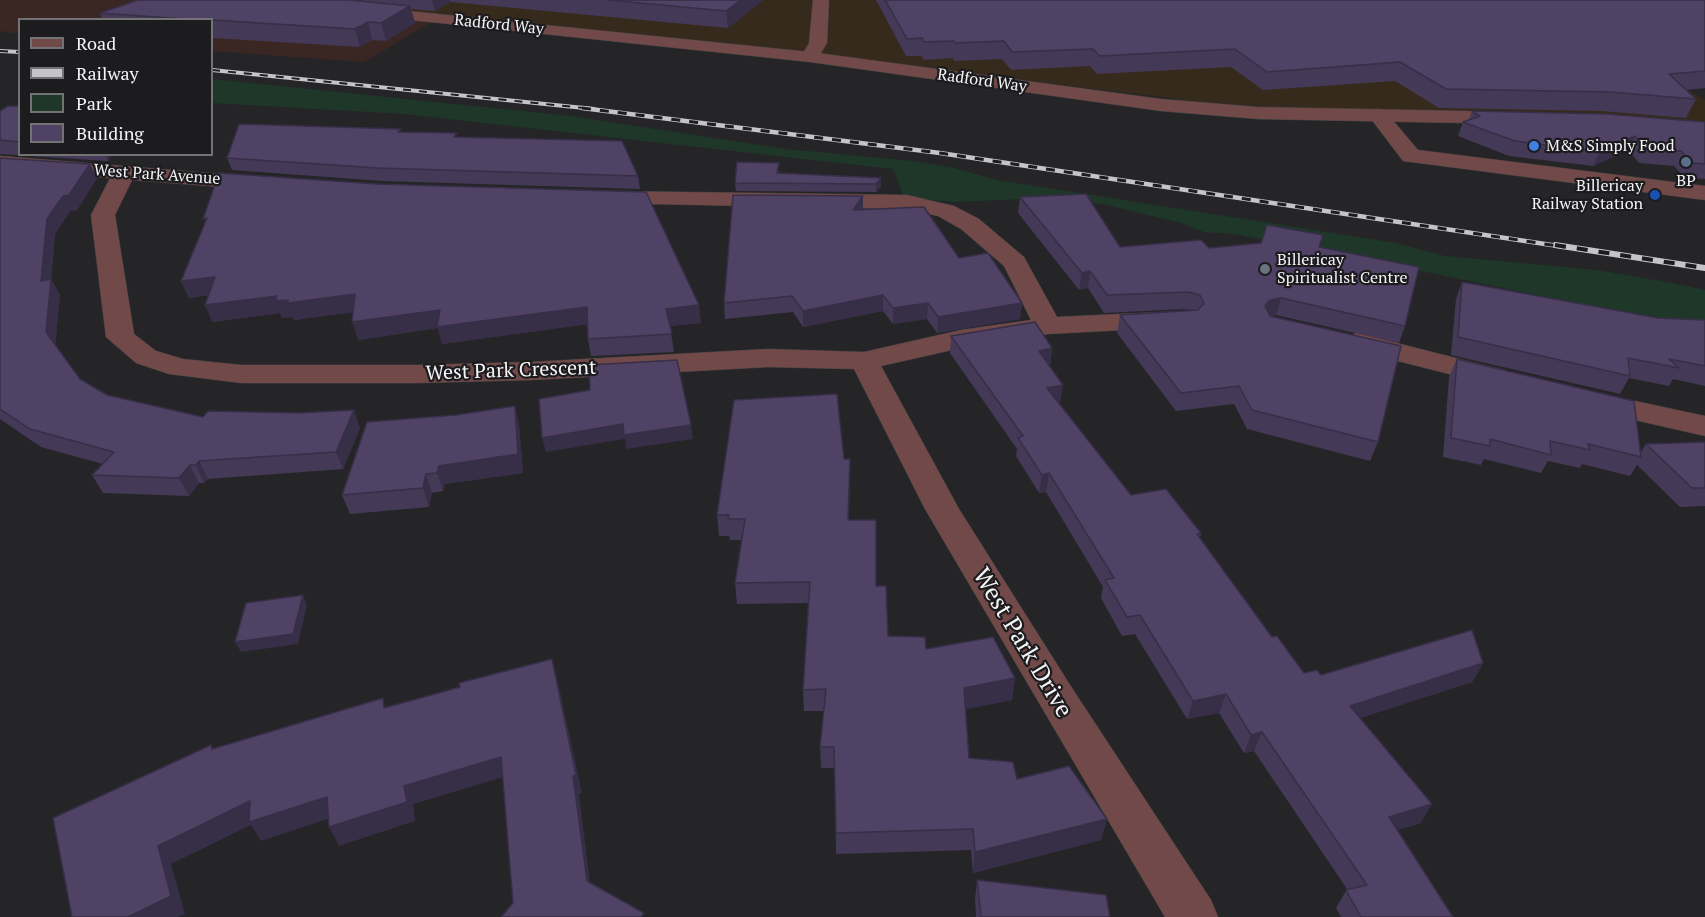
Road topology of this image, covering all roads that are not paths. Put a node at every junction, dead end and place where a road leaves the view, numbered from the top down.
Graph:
1 (821, 0) edge
2 (346, 9) edge
3 (810, 57) junction
4 (1378, 115) junction
5 (1533, 118) edge
6 (0, 163) edge
7 (124, 173) junction
8 (279, 184) edge
9 (1705, 193) edge
10 (582, 197) edge
11 (1184, 319) edge
12 (1048, 326) junction
13 (1325, 335) edge
14 (864, 361) junction
15 (1525, 384) edge
16 (1570, 395) edge
17 (1705, 426) edge
18 (1193, 917) edge

1 - 3 street
2 - 3 street, Radford Way
3 - 4 street, Radford Way
4 - 5 street, Radford Way
4 - 9 street
6 - 7 street, West Park Avenue
7 - 8 street, West Park Avenue
7 - 14 street, West Park Crescent
10 - 12 street
11 - 12 street, West Park Crescent
12 - 14 street, West Park Crescent
13 - 15 street
14 - 18 street, West Park Drive
16 - 17 street

